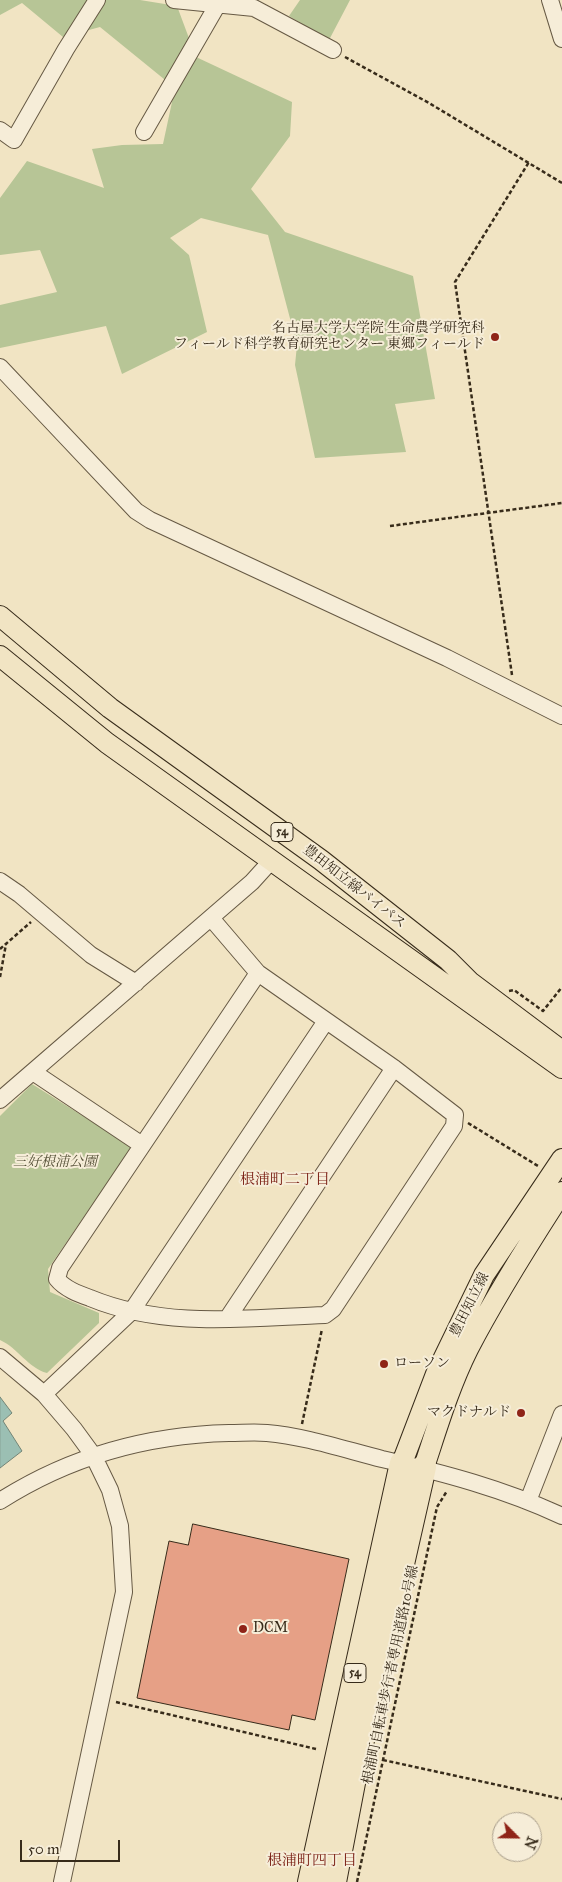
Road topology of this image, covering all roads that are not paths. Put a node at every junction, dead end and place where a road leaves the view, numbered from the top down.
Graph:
1 (98, 0) edge
2 (174, 0) edge
3 (550, 0) edge
4 (218, 4) junction
5 (562, 39) edge
6 (333, 50) road end
7 (0, 130) edge
8 (144, 132) dead end
9 (0, 367) edge
10 (0, 616) edge
11 (0, 656) edge
12 (562, 716) edge
13 (271, 861) junction
14 (0, 881) edge
15 (211, 918) junction
16 (258, 973) junction
17 (136, 983) junction
18 (326, 1021) junction
19 (562, 1051) edge
20 (394, 1068) junction
21 (562, 1068) edge
22 (33, 1072) junction
23 (0, 1100) edge
24 (142, 1145) junction
25 (557, 1167) edge
26 (562, 1192) edge
27 (131, 1312) junction
28 (227, 1319) junction
29 (0, 1357) edge
30 (44, 1394) junction
31 (560, 1422) edge
32 (93, 1455) junction
33 (413, 1465) junction
34 (0, 1501) edge
35 (528, 1501) junction
36 (562, 1516) edge
37 (62, 1882) edge
38 (310, 1882) edge
39 (334, 1882) edge

1 - 7 street
2 - 4 street
3 - 5 street
4 - 6 street
4 - 8 street
9 - 12 street
10 - 19 main road, 豊田知立線バイパス / 54
11 - 13 main road, 豊田知立線バイパス / 54
13 - 15 street
13 - 21 main road, 豊田知立線バイパス / 54
14 - 17 street
15 - 16 street
15 - 17 street
16 - 18 street
16 - 24 street
17 - 22 street
18 - 20 street
18 - 27 street
20 - 28 street
20 - 28 street
22 - 23 street
22 - 24 street
24 - 27 street
25 - 33 main road, 豊田知立線 / 54
26 - 33 main road, 豊田知立線 / 54
27 - 28 street
27 - 30 street
29 - 30 street
30 - 32 street
31 - 35 street
32 - 33 street
32 - 34 street
32 - 37 street
33 - 35 street
33 - 38 highway, 54
33 - 39 highway, 54
35 - 36 street

